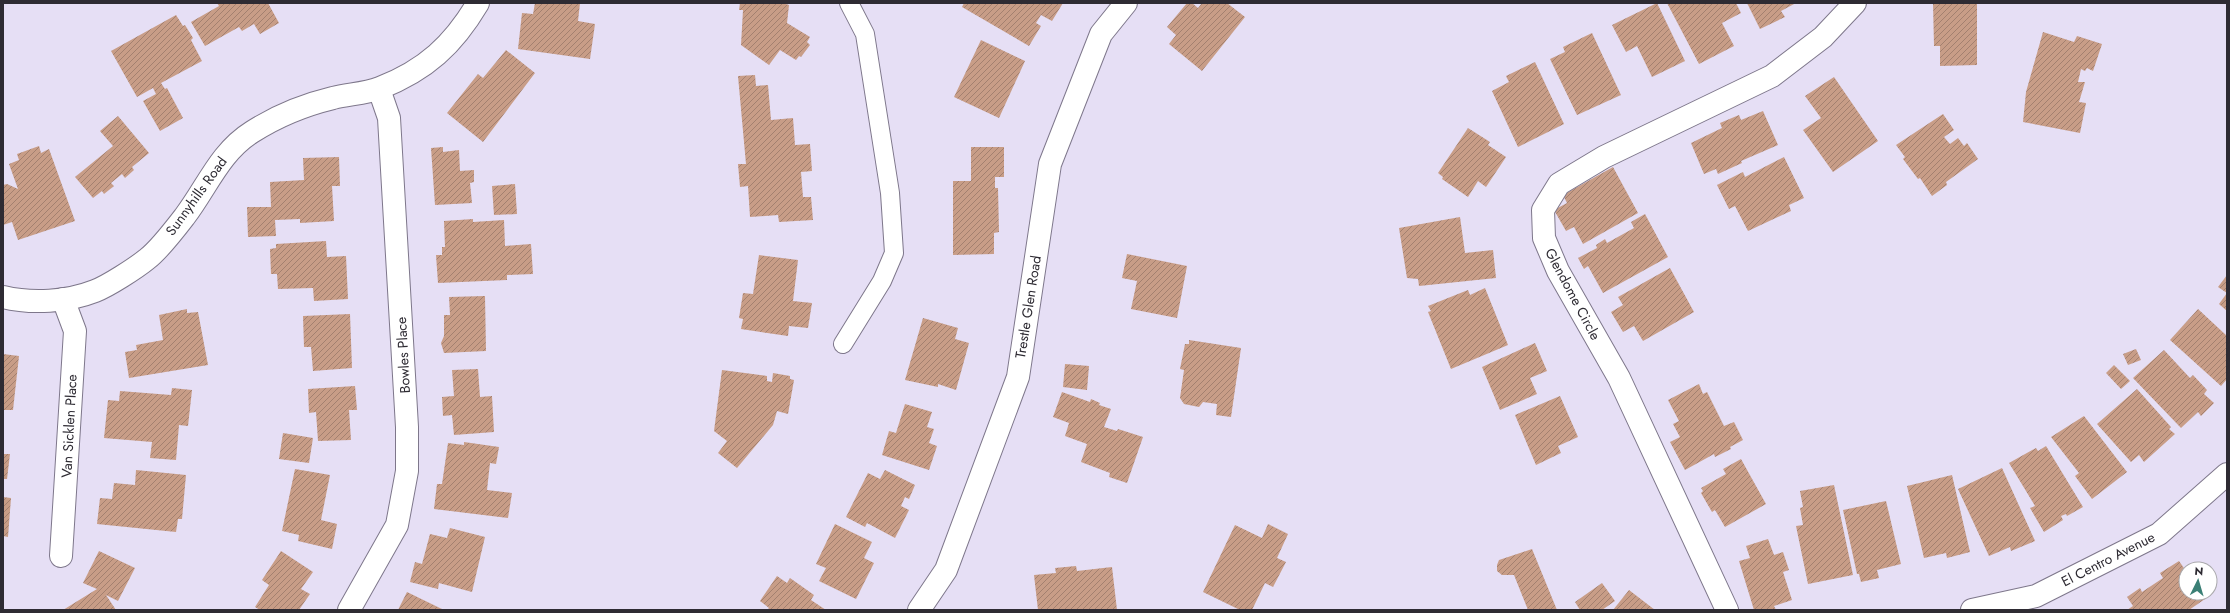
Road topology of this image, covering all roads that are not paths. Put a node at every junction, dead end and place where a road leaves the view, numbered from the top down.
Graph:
1 (478, 3) edge
2 (849, 3) edge
3 (1126, 3) edge
4 (1856, 3) edge
5 (379, 89) junction
6 (3, 298) edge
7 (63, 299) junction
8 (843, 344) dead end
9 (2227, 474) edge
10 (61, 556) dead end
11 (2041, 603) edge
12 (350, 610) edge
13 (919, 610) edge
14 (1727, 610) edge
15 (1972, 610) edge

1 - 5 street, Sunnyhills Road
2 - 8 lane
3 - 13 street, Trestle Glen Road
4 - 14 street, Glendome Circle
5 - 7 street, Sunnyhills Road
5 - 12 street, Bowles Place
6 - 7 street, Sunnyhills Road
7 - 10 street, Van Sicklen Place
9 - 11 street, El Centro Avenue
11 - 15 street, El Centro Avenue

